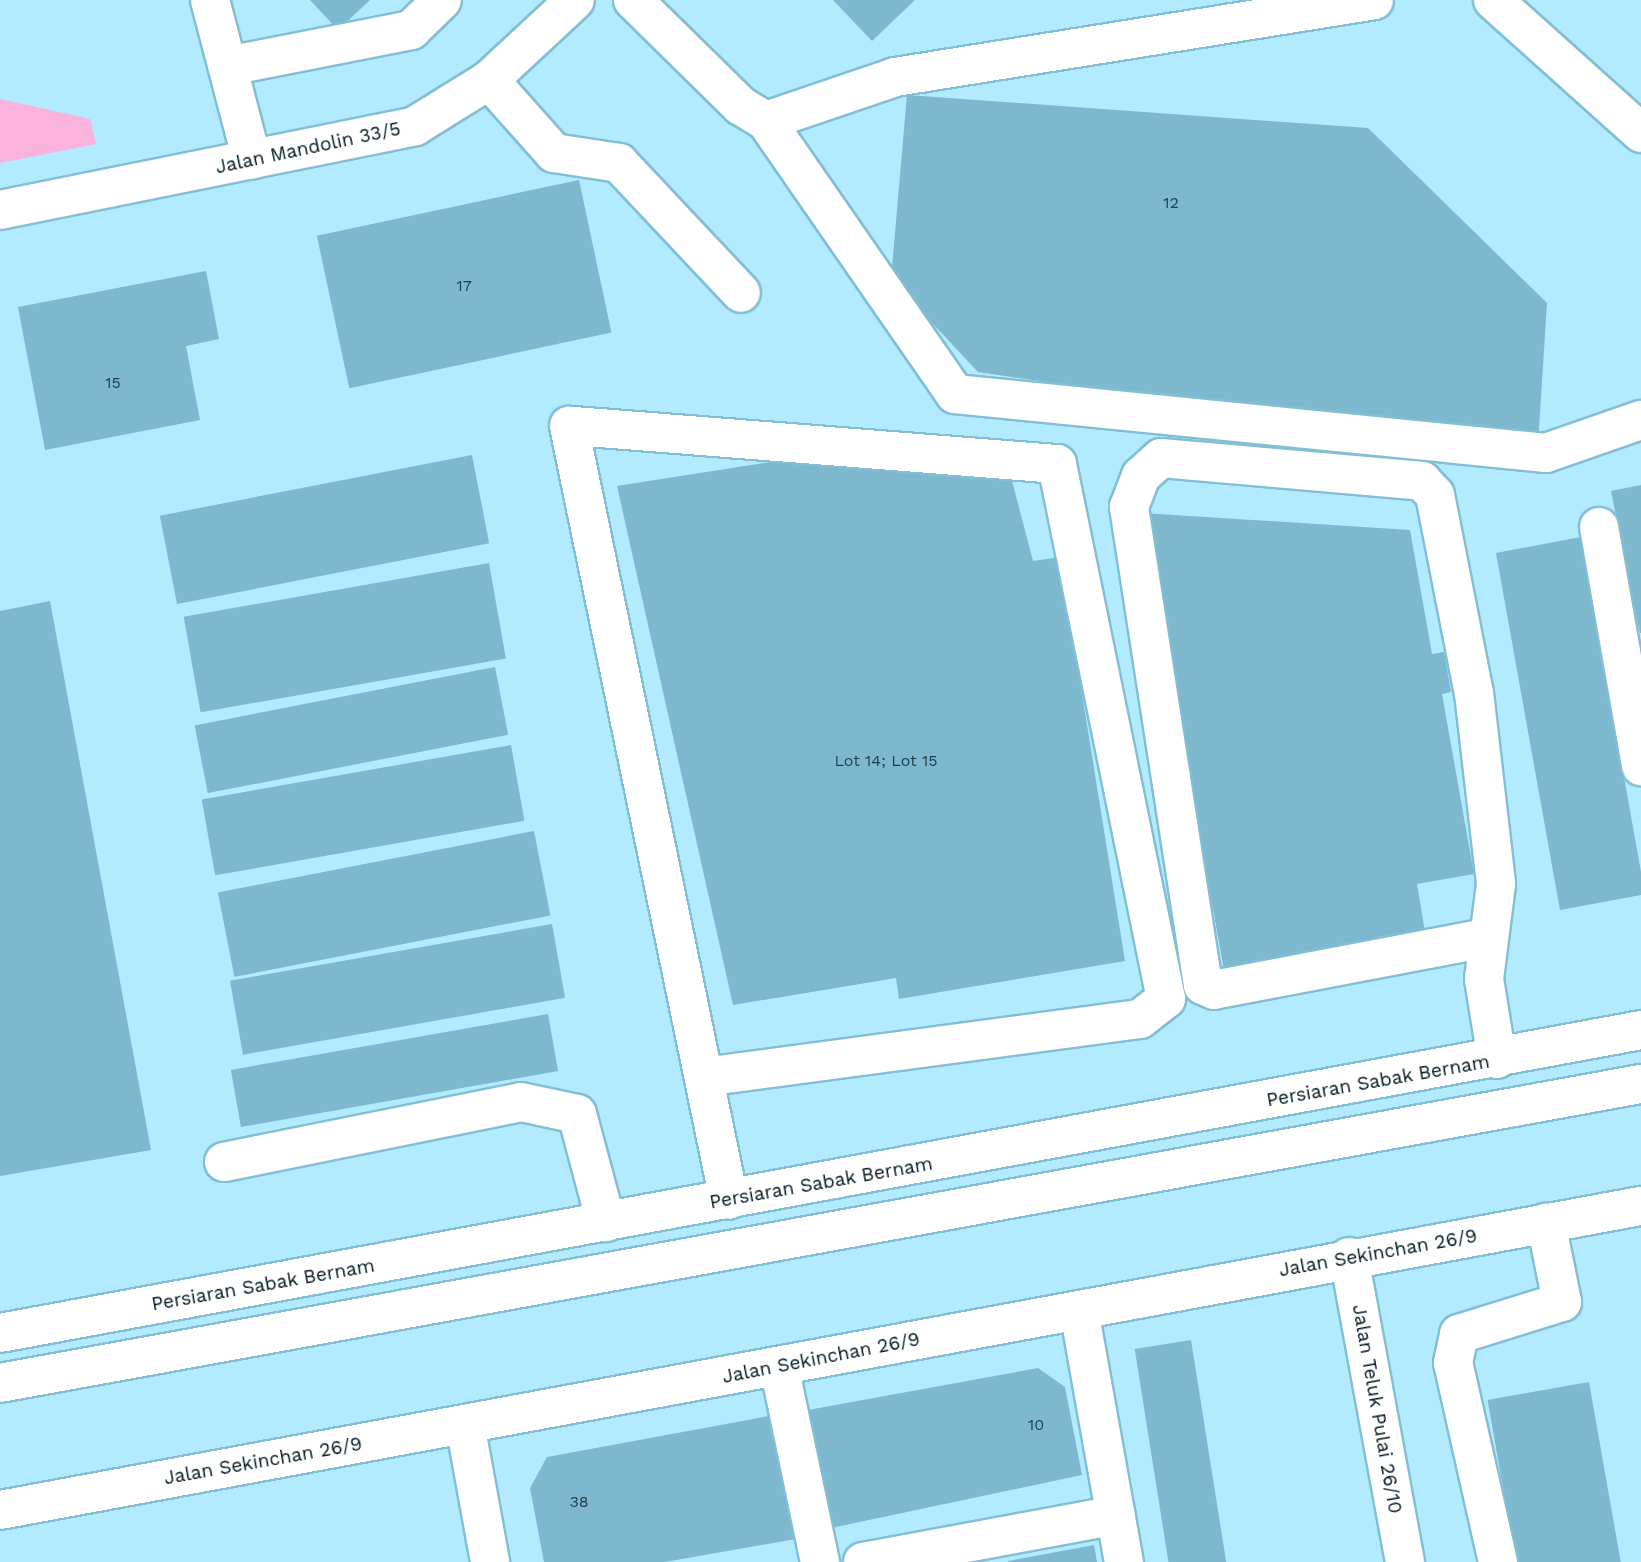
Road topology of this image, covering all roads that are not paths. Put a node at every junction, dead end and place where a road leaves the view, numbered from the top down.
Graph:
1 (210, 0) edge
2 (442, 0) edge
3 (575, 0) edge
4 (633, 0) edge
5 (1374, 0) edge
6 (1493, 0) edge
7 (228, 65) junction
8 (489, 80) junction
9 (766, 121) junction
10 (1641, 133) edge
11 (253, 160) junction
12 (0, 210) edge
13 (741, 293) dead end
14 (1641, 420) edge
15 (1598, 527) dead end
16 (1641, 766) edge
17 (1486, 938) junction
18 (1641, 1030) edge
19 (1497, 1059) junction
20 (704, 1077) junction
21 (1641, 1084) edge
22 (225, 1162) dead end
23 (729, 1200) junction
24 (1639, 1214) edge
25 (606, 1222) junction
26 (1546, 1223) junction
27 (1349, 1256) junction
28 (1079, 1310) junction
29 (0, 1333) edge
30 (779, 1366) junction
31 (0, 1383) edge
32 (465, 1424) junction
33 (0, 1510) edge
34 (1116, 1515) junction
35 (490, 1562) edge
36 (820, 1562) edge
37 (863, 1562) edge
38 (1124, 1562) edge
39 (1405, 1562) edge
40 (1498, 1562) edge

1 - 7 street
2 - 7 street
3 - 8 street, Jalan Mandolin 33/5
4 - 9 street
5 - 9 street
6 - 10 street
7 - 11 street
8 - 11 street, Jalan Mandolin 33/5
8 - 13 street
9 - 14 street
11 - 12 street, Jalan Mandolin 33/5
15 - 16 street
17 - 17 street
17 - 19 street
18 - 19 street, Persiaran Sabak Bernam
19 - 23 street, Persiaran Sabak Bernam
20 - 20 street
20 - 23 street
21 - 31 street
22 - 25 street
23 - 25 street, Persiaran Sabak Bernam
24 - 26 street, Jalan Sekinchan 26/9
25 - 29 street, Persiaran Sabak Bernam
26 - 27 street, Jalan Sekinchan 26/9
26 - 40 street
27 - 28 street, Jalan Sekinchan 26/9
27 - 39 street, Jalan Teluk Pulai 26/10
28 - 30 street, Jalan Sekinchan 26/9
28 - 34 street
30 - 32 street, Jalan Sekinchan 26/9
30 - 36 street
32 - 33 street, Jalan Sekinchan 26/9
32 - 35 street
34 - 37 street
34 - 38 street

